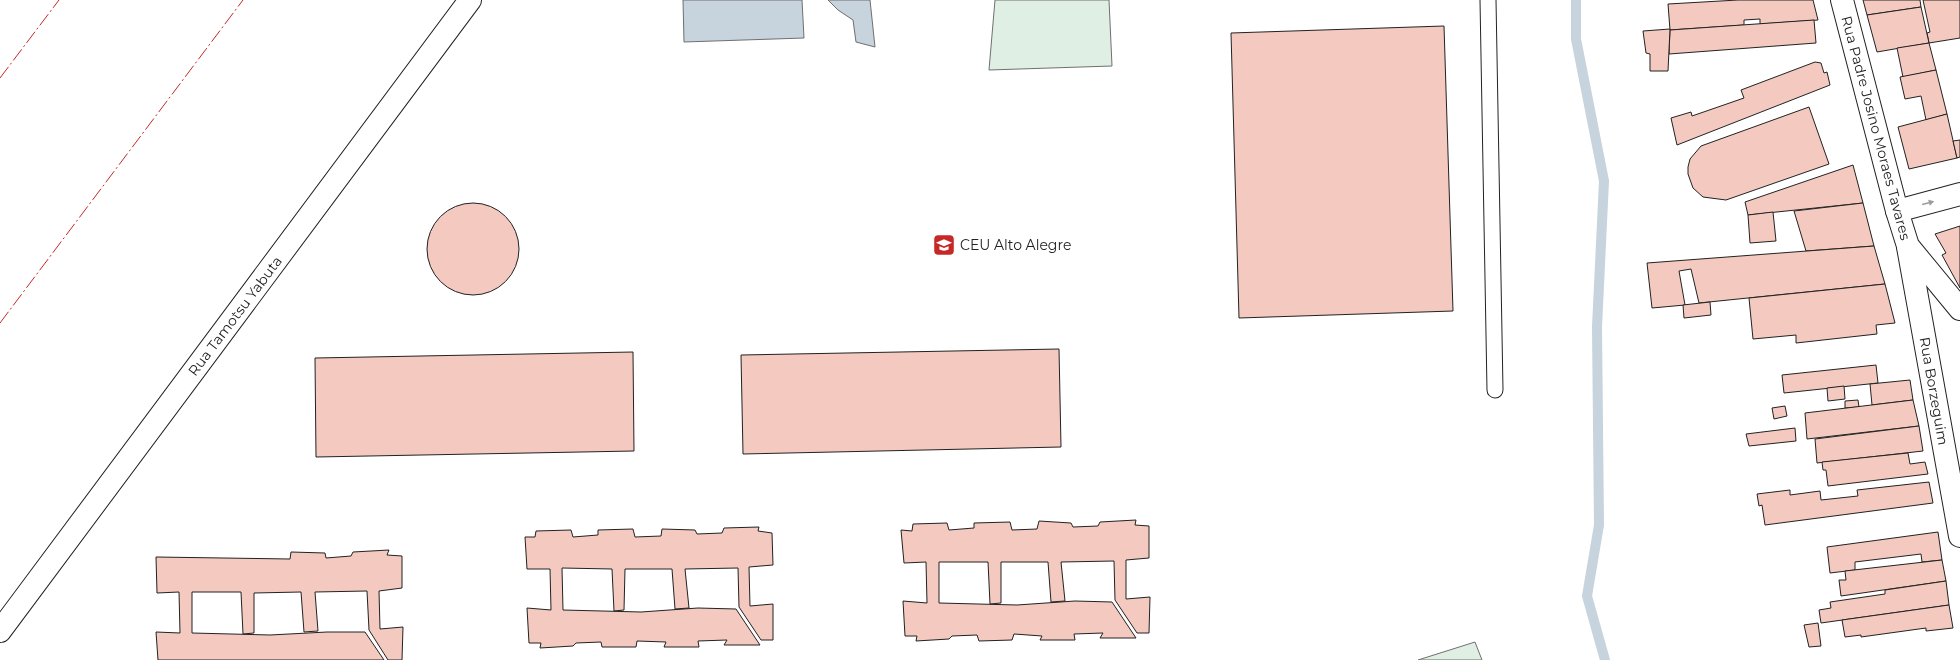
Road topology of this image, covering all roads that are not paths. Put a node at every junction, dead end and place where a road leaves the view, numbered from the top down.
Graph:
1 (470, 0) edge
2 (1488, 0) edge
3 (1842, 0) edge
4 (1960, 194) edge
5 (1897, 211) junction
6 (1908, 246) junction
7 (1960, 309) edge
8 (1495, 390) dead end
9 (1960, 536) edge
10 (0, 631) edge

1 - 10 street, Rua Tamotsu Yabuta
2 - 8 lane
3 - 5 street, Rua Padre Josino Moraes Tavares
5 -> 4 street
5 - 6 street, Rua Padre Josino Moraes Tavares
6 - 7 street, Rua Padre Josino Moraes Tavares
6 - 9 street, Rua Borzeguim

